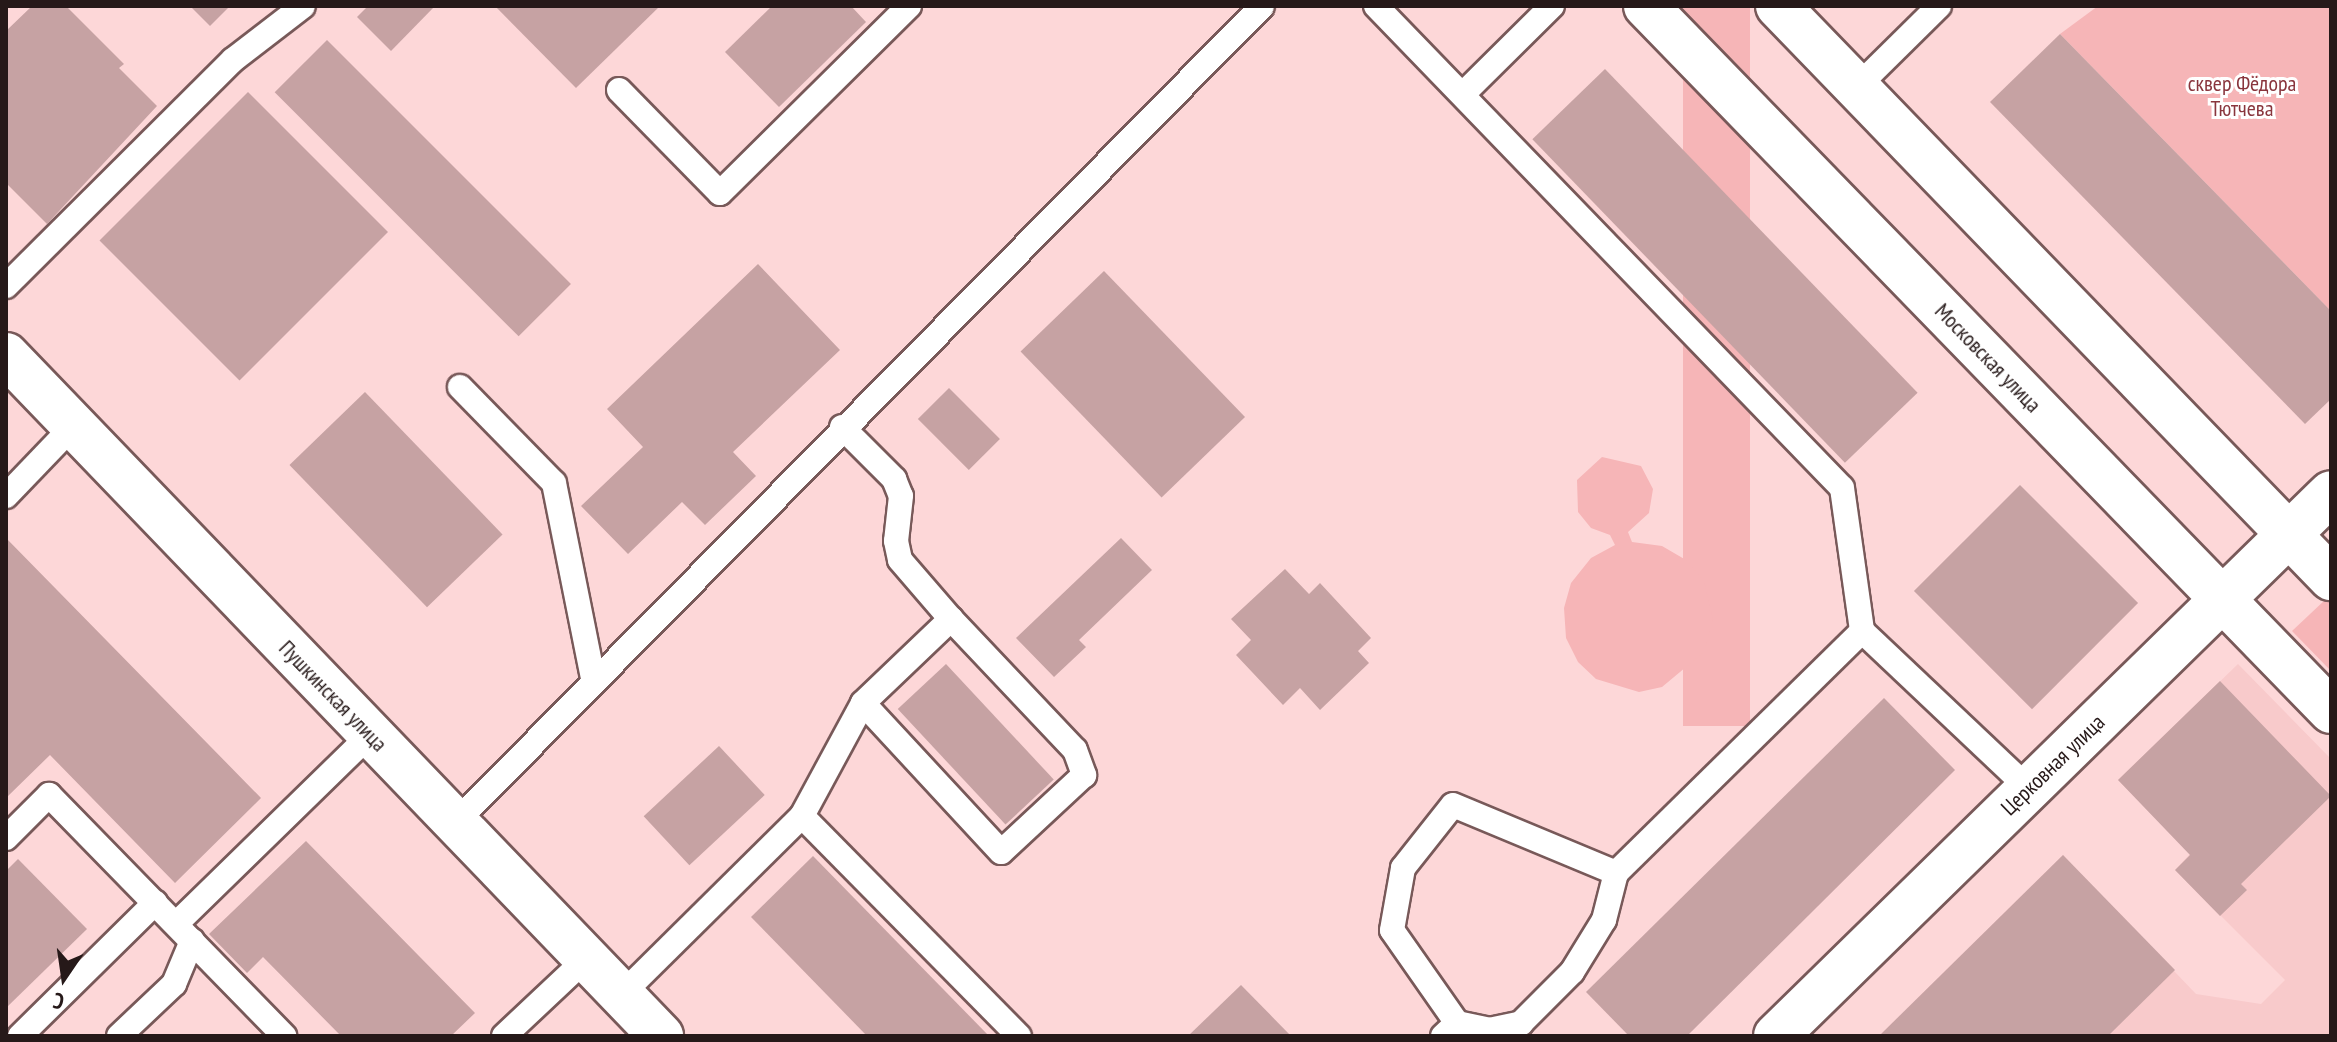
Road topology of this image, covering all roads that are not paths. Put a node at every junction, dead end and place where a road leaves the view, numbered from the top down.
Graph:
1 (303, 6) edge
2 (909, 6) edge
3 (1262, 6) edge
4 (1376, 6) edge
5 (1552, 6) edge
6 (1646, 6) edge
7 (1778, 6) edge
8 (1939, 6) edge
9 (1857, 87) junction
10 (619, 90) dead end
11 (1463, 94) junction
12 (6, 286) edge
13 (6, 355) edge
14 (460, 387) dead end
15 (74, 425) junction
16 (842, 427) junction
17 (2331, 493) edge
18 (6, 496) edge
19 (2289, 534) junction
20 (2331, 578) edge
21 (2223, 599) junction
22 (951, 619) junction
23 (1862, 631) junction
24 (593, 679) junction
25 (863, 703) junction
26 (2331, 711) edge
27 (370, 735) junction
28 (2029, 789) junction
29 (802, 816) junction
30 (455, 823) junction
31 (6, 838) edge
32 (1616, 873) junction
33 (155, 903) junction
34 (184, 933) junction
35 (586, 959) junction
36 (621, 995) junction
37 (1450, 1029) edge
38 (1527, 1030) edge
39 (20, 1036) edge
40 (119, 1036) edge
41 (284, 1036) edge
42 (504, 1036) edge
43 (661, 1036) edge
44 (1019, 1036) edge
45 (1776, 1036) edge

1 - 12 lane
2 - 10 lane
3 - 16 lane
4 - 11 lane
5 - 11 lane
6 - 21 street, Московская улица
7 - 9 street
8 - 9 lane
9 - 19 street
11 - 23 lane
13 - 15 street, Пушкинская улица
14 - 24 lane
15 - 18 lane
15 - 27 street, Пушкинская улица
16 - 22 lane
16 - 24 lane
17 - 19 street, Церковная улица
19 - 20 street
19 - 21 street, Церковная улица
21 - 26 street, Московская улица
21 - 28 street, Церковная улица
22 - 25 lane
22 - 25 lane
23 - 28 lane
23 - 32 lane
24 - 30 lane
25 - 29 lane
27 - 30 street, Пушкинская улица
27 - 34 lane
28 - 45 street, Церковная улица
29 - 36 lane
29 - 44 lane
30 - 35 street, Пушкинская улица
31 - 33 lane
32 - 37 lane
32 - 38 lane
33 - 34 lane
33 - 39 lane
34 - 40 lane
34 - 41 lane
35 - 36 street, Пушкинская улица
35 - 42 lane
36 - 43 street, Пушкинская улица
37 - 38 lane

